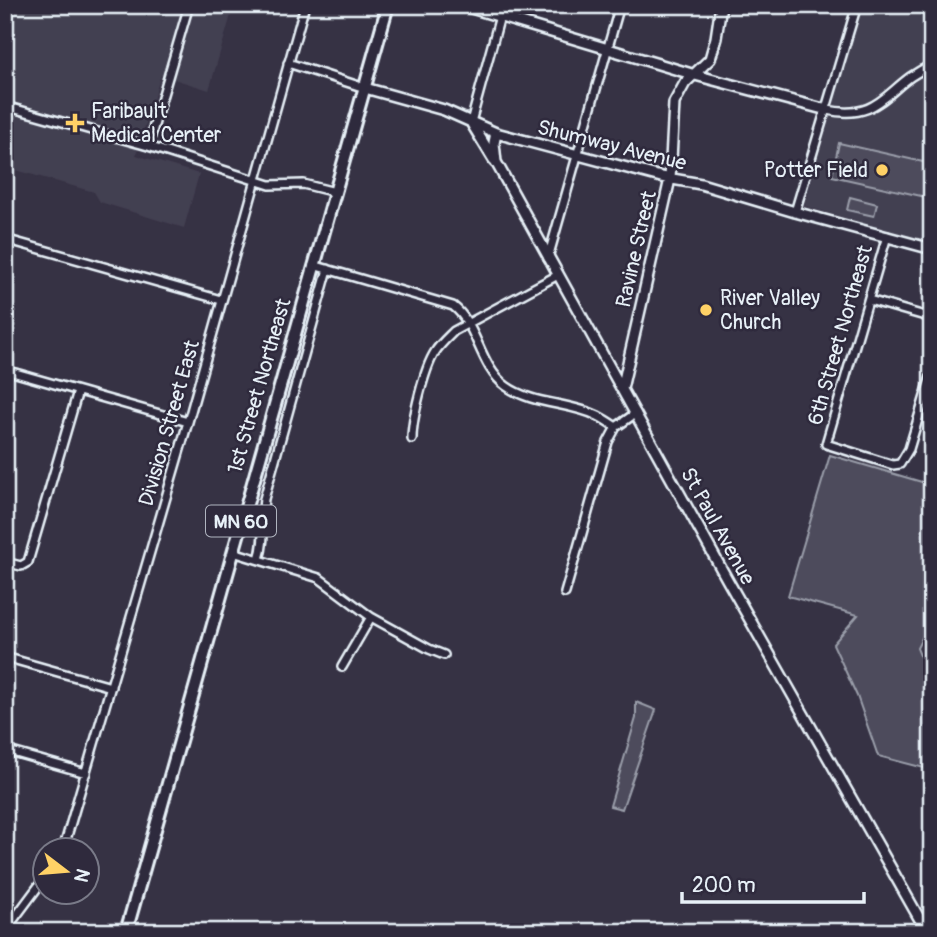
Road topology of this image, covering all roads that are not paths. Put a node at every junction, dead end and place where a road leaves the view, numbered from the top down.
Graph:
1 (189, 5) edge
2 (305, 5) edge
3 (388, 5) edge
4 (461, 5) edge
5 (503, 5) edge
6 (620, 5) edge
7 (720, 5) edge
8 (857, 5) edge
9 (500, 16) junction
10 (609, 48) junction
11 (288, 63) junction
12 (932, 65) edge
13 (695, 75) junction
14 (365, 88) junction
15 (5, 106) edge
16 (827, 110) junction
17 (471, 122) junction
18 (496, 133) junction
19 (148, 146) junction
20 (578, 156) junction
21 (496, 162) junction
22 (670, 179) junction
23 (255, 180) junction
24 (335, 192) junction
25 (795, 212) junction
26 (887, 236) junction
27 (5, 239) edge
28 (932, 249) edge
29 (548, 259) junction
30 (313, 265) junction
31 (328, 269) junction
32 (558, 275) junction
33 (221, 300) junction
34 (869, 300) junction
35 (932, 318) edge
36 (467, 325) junction
37 (5, 370) edge
38 (932, 373) edge
39 (622, 389) junction
40 (78, 391) junction
41 (636, 413) junction
42 (188, 422) junction
43 (616, 427) junction
44 (412, 439) dead end
45 (233, 552) junction
46 (260, 559) junction
47 (5, 562) edge
48 (565, 593) dead end
49 (371, 617) junction
50 (444, 655) dead end
51 (5, 657) edge
52 (342, 667) dead end
53 (111, 687) junction
54 (5, 750) edge
55 (86, 773) junction
56 (67, 836) edge
57 (32, 895) edge
58 (5, 931) edge
59 (125, 932) edge
60 (927, 932) edge

1 - 19 street
2 - 11 street, Division Street East
3 - 14 main road, 1st Street Northeast / MN 60
4 - 9 street
5 - 9 street
6 - 10 street
7 - 13 street, Ravine Street
8 - 16 street
9 - 10 street
9 - 17 street
10 - 13 street
10 - 20 street
11 - 14 street, Shumway Avenue
11 - 23 street, Division Street East
12 - 16 street
13 - 16 street
13 - 22 street, Ravine Street
14 - 17 street, Shumway Avenue
14 - 24 main road, 1st Street Northeast / MN 60
15 - 19 street
16 - 25 street
17 - 18 street, Shumway Avenue
17 - 21 street
18 - 20 street, Shumway Avenue
18 - 21 street, St Paul Avenue
19 - 23 street
20 - 22 street, Shumway Avenue
20 - 29 street
21 - 29 street, St Paul Avenue
22 - 25 street, Shumway Avenue
22 - 39 street, Ravine Street
23 - 24 street
23 - 33 street, Division Street East
24 - 30 main road, 1st Street Northeast / MN 60
25 - 26 street, Shumway Avenue
26 - 28 street, Shumway Avenue
26 - 34 street, 6th Street Northeast
27 - 33 street
29 - 32 street, St Paul Avenue
30 - 31 street
30 - 45 main road, 1st Street Northeast / MN 60
31 - 36 street
31 - 46 street
32 - 36 street
32 - 39 street, St Paul Avenue
33 - 42 street, Division Street East
34 - 35 street
34 - 38 street, 6th Street Northeast
36 - 43 street
36 - 44 street
37 - 40 street
39 - 41 street, St Paul Avenue
40 - 42 street
40 - 47 street
41 - 43 street
41 - 60 street, St Paul Avenue
42 - 53 street, Division Street East
43 - 48 street
45 - 46 street
45 - 59 main road, 1st Street Northeast / MN 60
46 - 49 street
49 - 50 street
49 - 52 street
51 - 53 street
53 - 55 street, Division Street East
54 - 55 street
55 - 56 street, Division Street East
57 - 58 street

